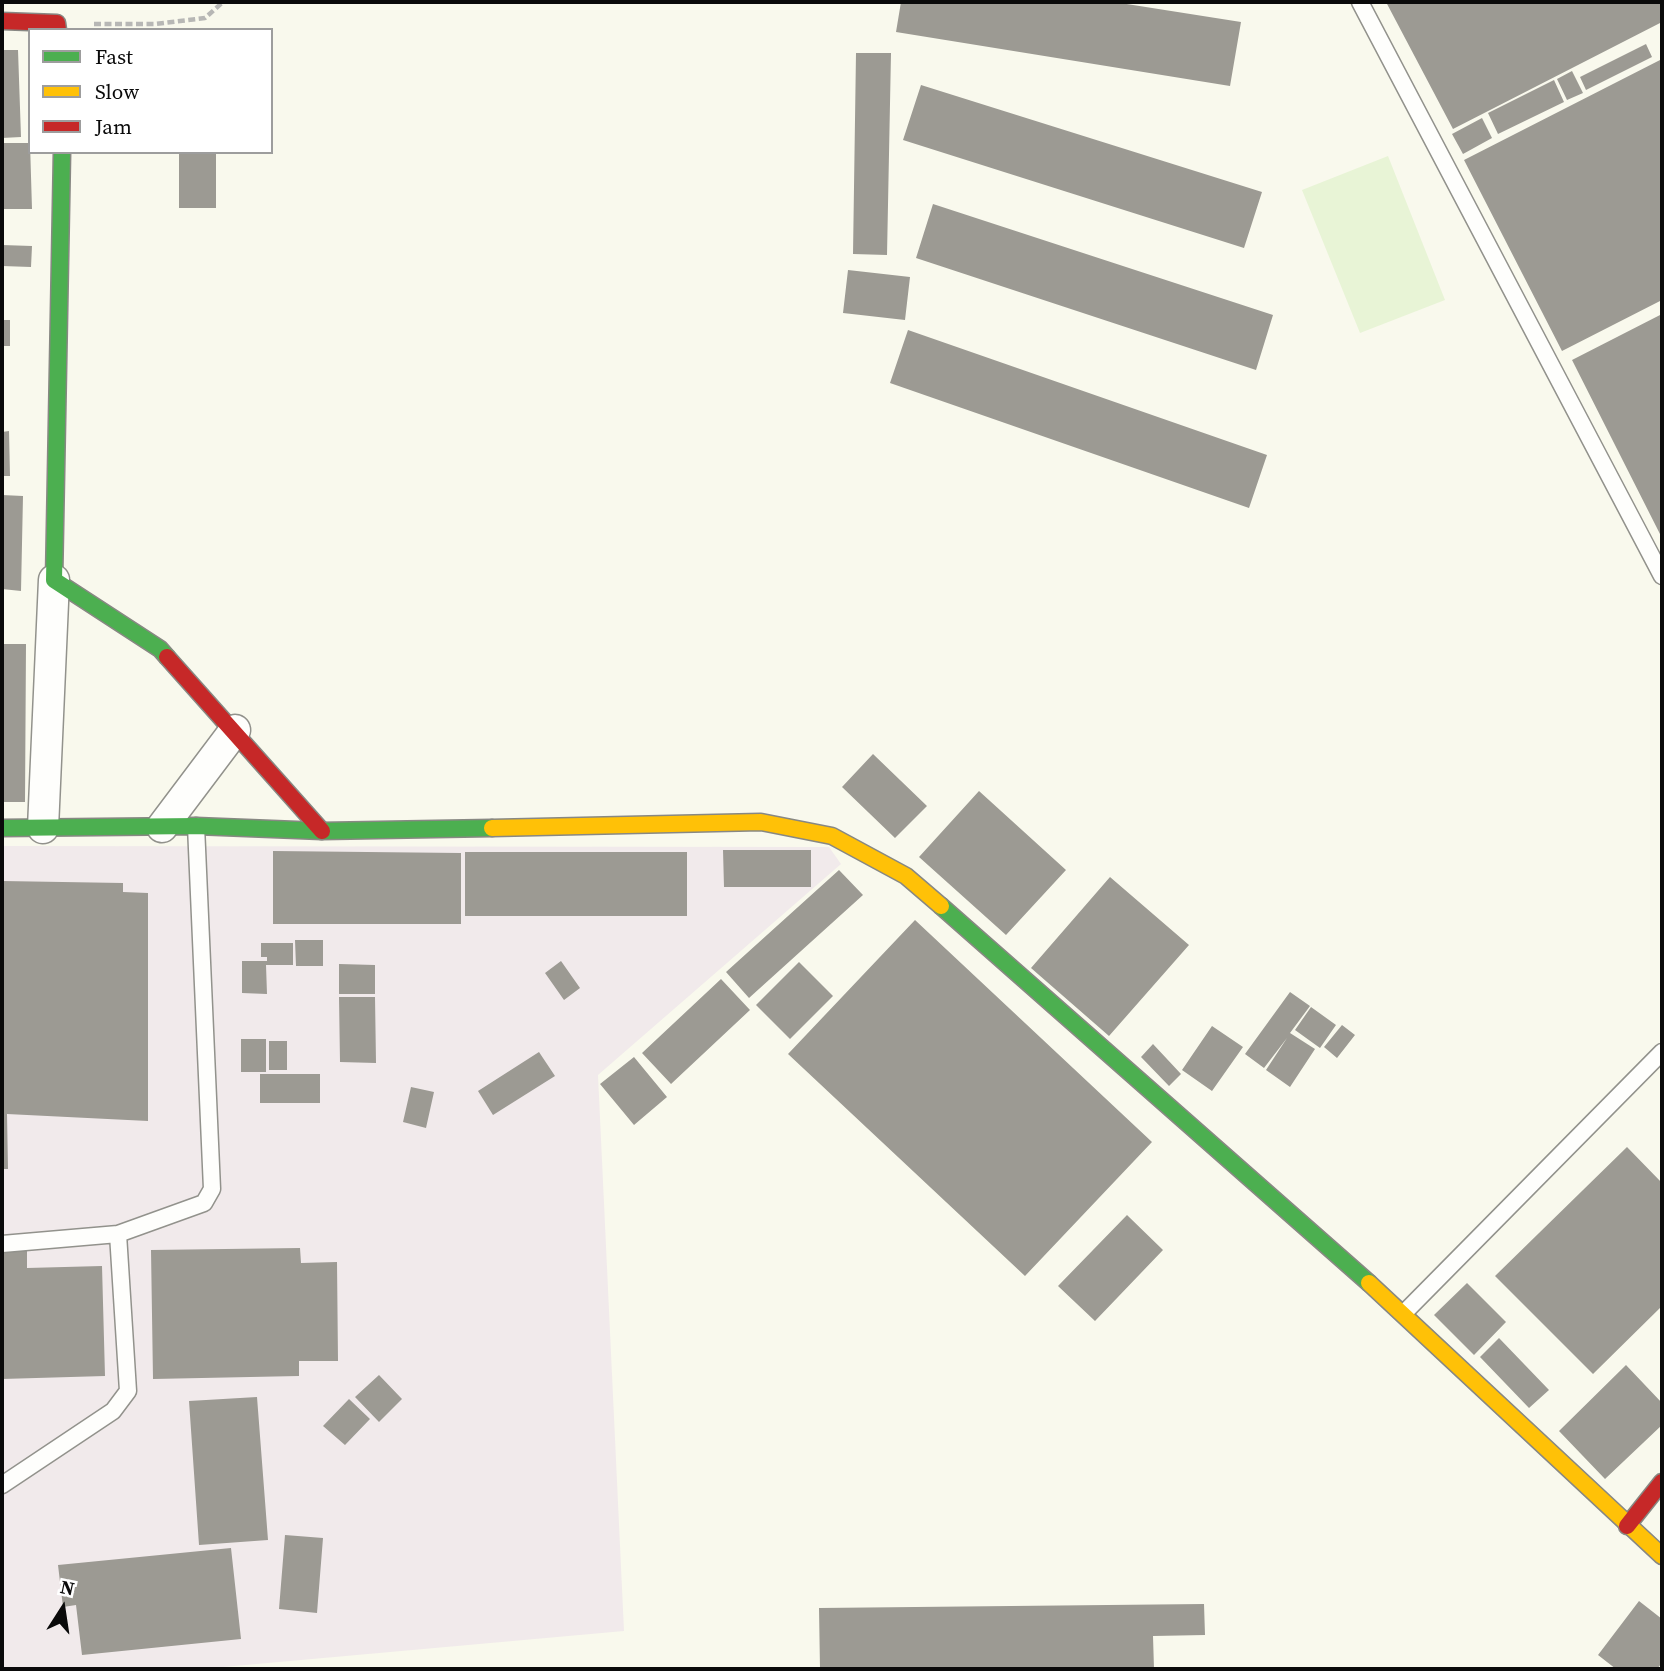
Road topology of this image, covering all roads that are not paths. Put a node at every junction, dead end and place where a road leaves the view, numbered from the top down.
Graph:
1 (1360, 2) edge
2 (2, 20) edge
3 (57, 27) edge
4 (62, 154) edge
5 (1662, 576) edge
6 (54, 580) junction
7 (235, 730) junction
8 (196, 826) junction
9 (162, 827) junction
10 (2, 828) edge
11 (43, 828) junction
12 (322, 831) junction
13 (1662, 1052) edge
14 (118, 1234) junction
15 (2, 1244) edge
16 (1404, 1313) junction
17 (1662, 1482) edge
18 (2, 1485) edge
19 (1628, 1526) junction
20 (1662, 1556) edge

1 - 5 lane
2 - 3 street
4 - 6 street
6 - 7 street
6 - 11 street
7 - 9 street
7 - 12 street
8 - 9 street
8 - 12 street
8 - 14 lane
9 - 11 street
10 - 11 street
12 - 16 street
13 - 16 lane
14 - 15 lane
14 - 18 lane
16 - 19 street
17 - 19 street
19 - 20 street

